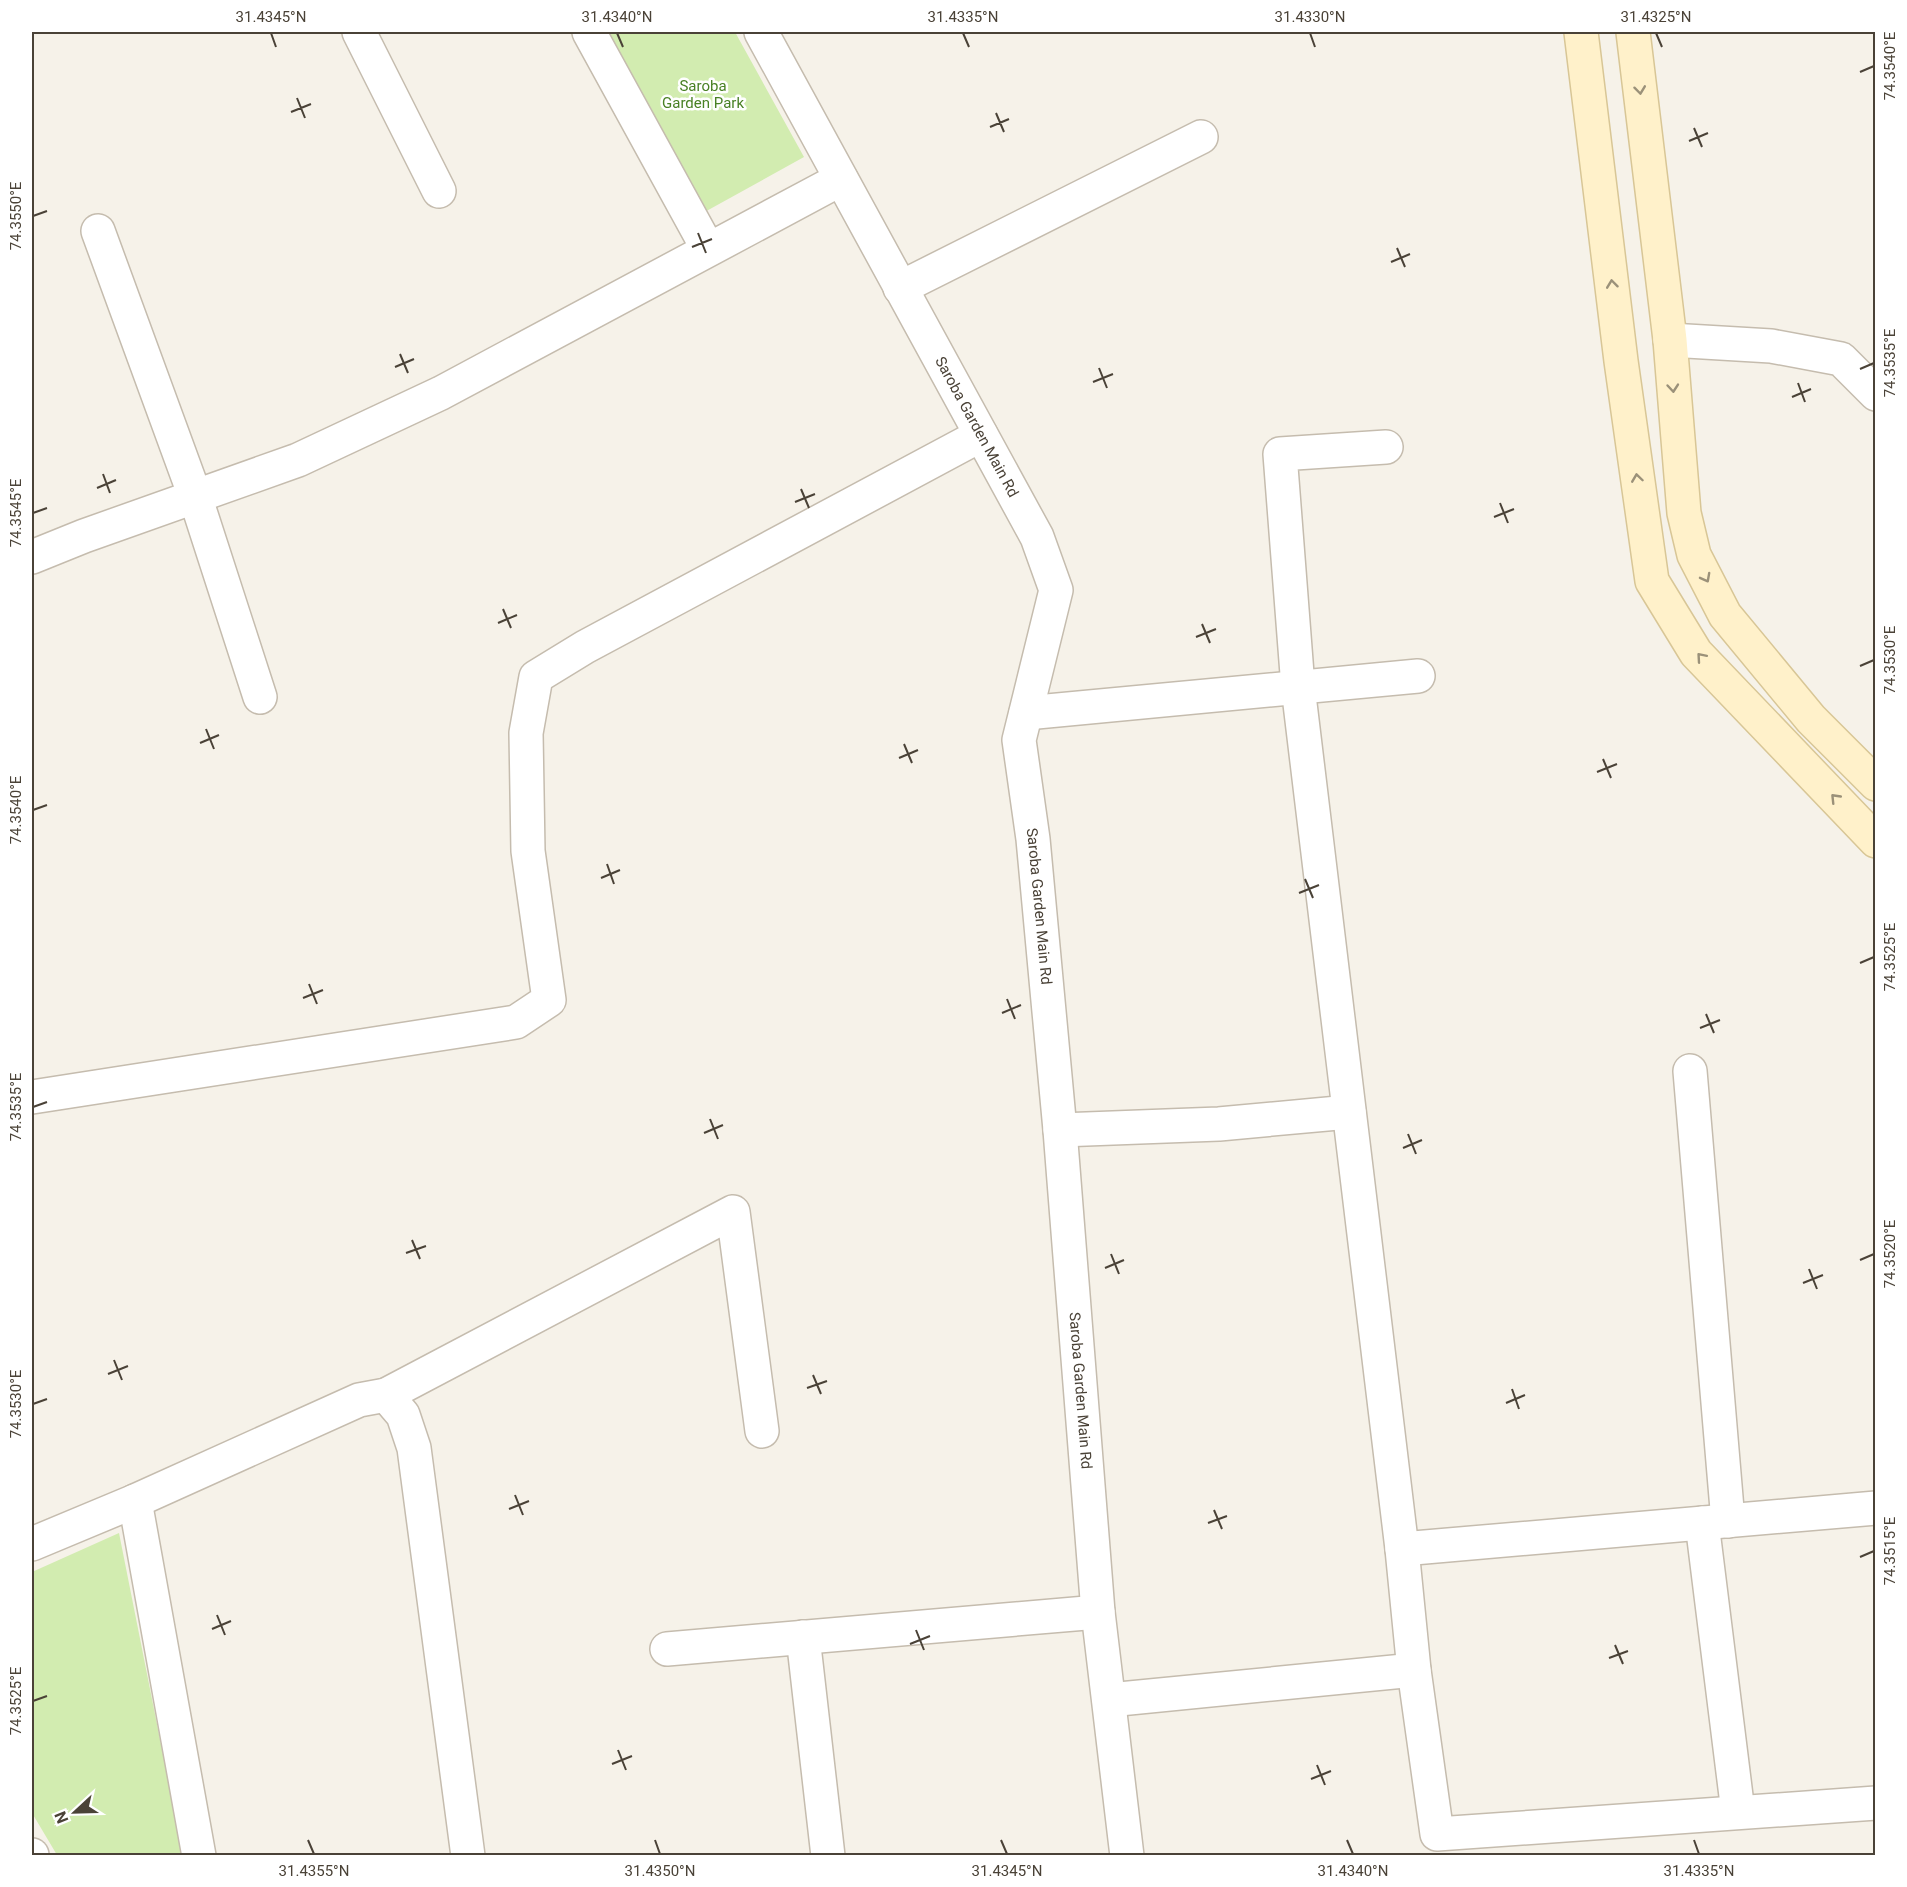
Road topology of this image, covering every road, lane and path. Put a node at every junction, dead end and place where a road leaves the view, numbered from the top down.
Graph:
1 (359, 32) edge
2 (589, 32) edge
3 (761, 32) edge
4 (1581, 32) edge
5 (1633, 32) edge
6 (1201, 136) dead end
7 (841, 179) junction
8 (439, 191) dead end
9 (98, 231) dead end
10 (708, 249) junction
11 (900, 288) junction
12 (1670, 340) junction
13 (1875, 394) edge
14 (981, 435) junction
15 (1386, 447) dead end
16 (195, 496) junction
17 (32, 557) edge
18 (1418, 676) dead end
19 (1298, 687) junction
20 (260, 697) dead end
21 (1026, 712) junction
22 (1875, 784) edge
23 (1875, 840) edge
24 (1690, 1071) dead end
25 (32, 1097) edge
26 (1349, 1112) junction
27 (1060, 1130) junction
28 (386, 1395) junction
29 (762, 1431) dead end
30 (135, 1501) junction
31 (1875, 1508) edge
32 (1715, 1522) junction
33 (32, 1544) edge
34 (1402, 1550) junction
35 (1098, 1612) junction
36 (803, 1637) junction
37 (668, 1649) dead end
38 (1414, 1670) junction
39 (1108, 1700) junction
40 (1875, 1803) edge
41 (1738, 1812) junction
42 (199, 1856) edge
43 (468, 1856) edge
44 (828, 1856) edge
45 (1127, 1856) edge

1 - 8 street
2 - 10 street
3 - 7 street, Saroba Garden Main Rd
23 -> 4 main road
5 -> 12 main road
6 - 11 street
7 - 10 street
7 - 11 street, Saroba Garden Main Rd
9 - 16 street
10 - 16 street
11 - 14 street, Saroba Garden Main Rd
12 - 13 street
12 -> 22 main road
14 - 21 street, Saroba Garden Main Rd
14 - 25 street
15 - 19 street
16 - 17 street
16 - 20 street
18 - 19 street
19 - 21 street
19 - 26 street
21 - 27 street, Saroba Garden Main Rd
24 - 32 street
26 - 27 street
26 - 34 street
27 - 35 street, Saroba Garden Main Rd
28 - 29 street
28 - 30 street
28 - 43 street
30 - 33 street
30 - 42 street
31 - 32 street
32 - 34 street
32 - 41 street
34 - 38 street
35 - 36 street
35 - 39 street, Saroba Garden Main Rd
36 - 37 street
36 - 44 street
38 - 39 street
38 - 41 street
39 - 45 street, Saroba Garden Main Rd
40 - 41 street

